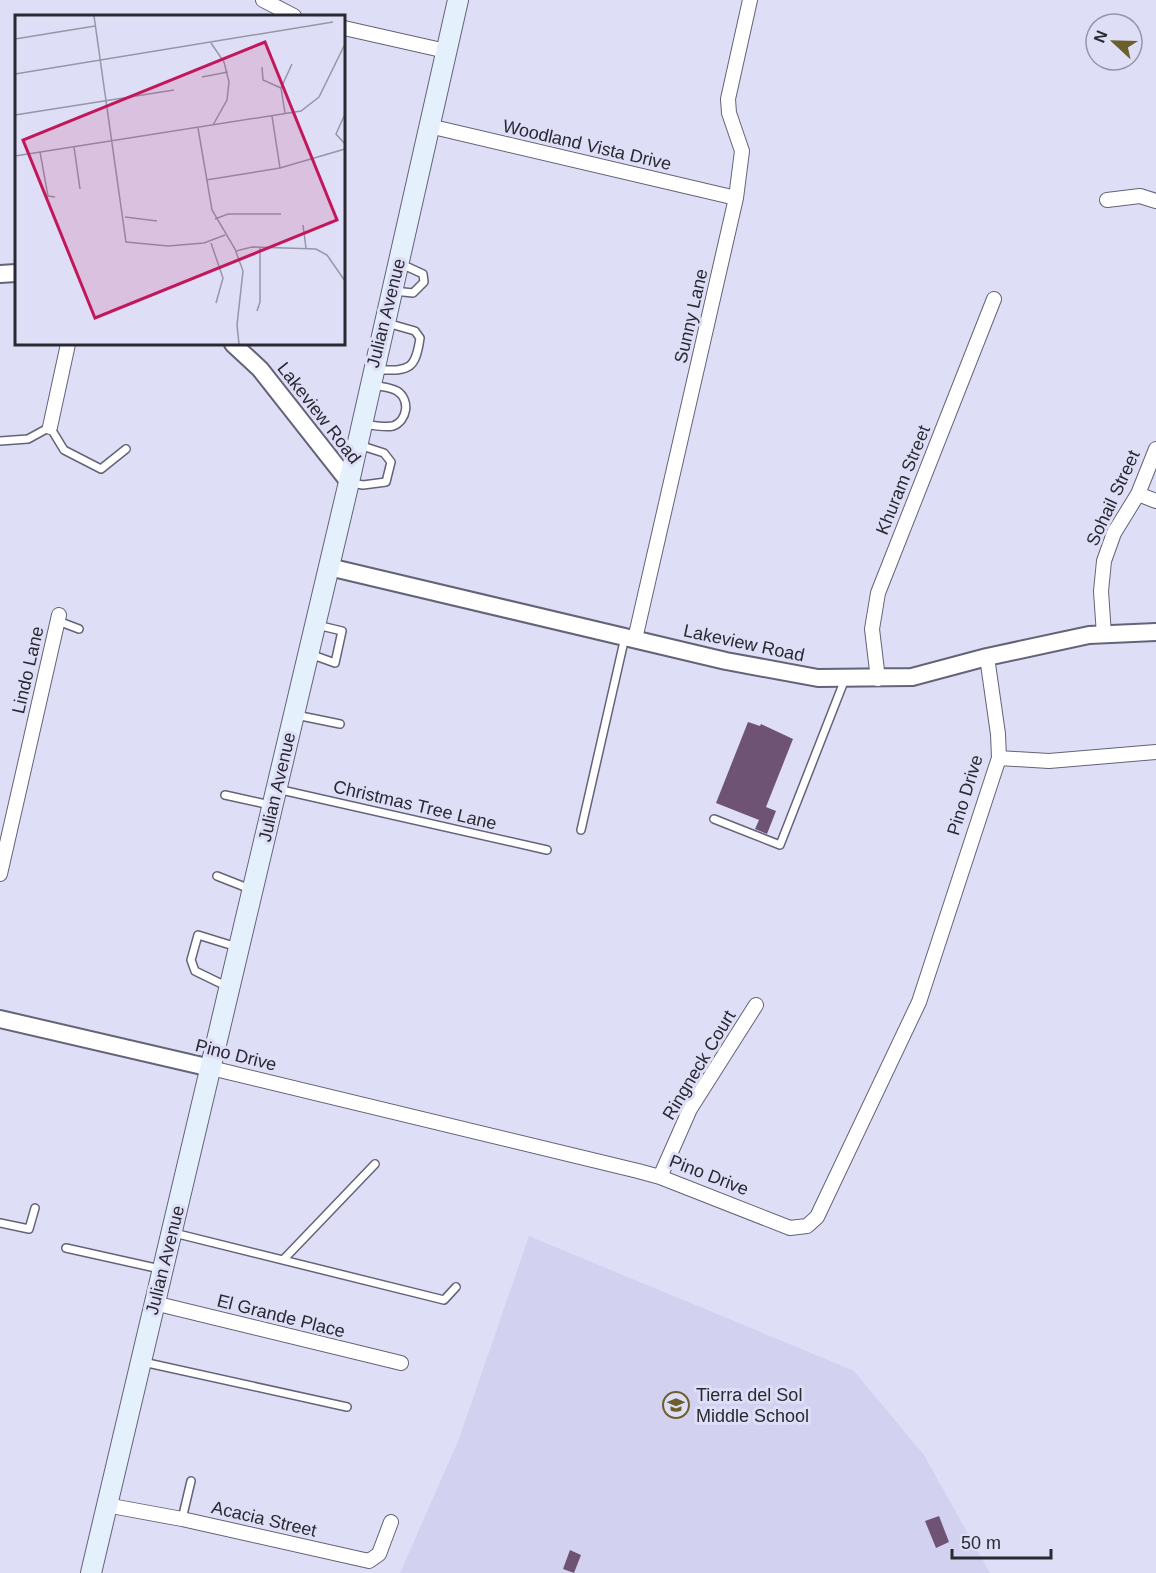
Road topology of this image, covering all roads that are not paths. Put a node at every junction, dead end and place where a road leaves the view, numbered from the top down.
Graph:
1 (263, 0) edge
2 (459, 0) edge
3 (750, 0) edge
4 (288, 15) edge
5 (345, 28) edge
6 (446, 51) junction
7 (429, 126) junction
8 (736, 198) junction
9 (1107, 200) dead end
10 (1156, 201) edge
11 (399, 263) junction
12 (15, 273) edge
13 (0, 274) edge
14 (392, 291) junction
15 (994, 299) dead end
16 (384, 322) junction
17 (68, 345) edge
18 (234, 345) edge
19 (371, 377) junction
20 (361, 423) junction
21 (50, 427) junction
22 (0, 441) edge
23 (357, 444) junction
24 (126, 449) dead end
25 (1156, 449) edge
26 (349, 482) junction
27 (1138, 494) junction
28 (1156, 501) edge
29 (329, 567) junction
30 (58, 618) joint
31 (314, 625) junction
32 (79, 628) dead end
33 (1156, 632) edge
34 (1104, 635) junction
35 (630, 638) junction
36 (308, 653) junction
37 (987, 657) junction
38 (845, 679) junction
39 (878, 679) junction
40 (293, 714) junction
41 (340, 724) dead end
42 (1156, 752) edge
43 (999, 758) junction
44 (225, 795) dead end
45 (274, 797) junction
46 (714, 819) dead end
47 (581, 830) dead end
48 (547, 850) dead end
49 (0, 874) edge
50 (217, 876) dead end
51 (253, 890) junction
52 (239, 948) junction
53 (230, 988) junction
54 (756, 1005) dead end
55 (0, 1018) edge
56 (212, 1068) junction
57 (375, 1164) dead end
58 (660, 1176) junction
59 (35, 1208) dead end
60 (0, 1223) edge
61 (171, 1233) junction
62 (66, 1248) dead end
63 (283, 1260) junction
64 (162, 1269) junction
65 (456, 1287) dead end
66 (154, 1304) junction
67 (140, 1362) junction
68 (401, 1363) dead end
69 (347, 1407) dead end
70 (191, 1481) dead end
71 (106, 1505) junction
72 (182, 1519) junction
73 (391, 1522) dead end
74 (91, 1573) edge

1 - 4 street
2 - 6 main road, Julian Avenue
3 - 8 street, Sunny Lane
5 - 6 street
6 - 7 main road, Julian Avenue
7 - 8 street, Woodland Vista Drive
7 - 11 main road, Julian Avenue
8 - 35 street, Sunny Lane
9 - 10 street
11 - 14 main road, Julian Avenue
11 - 14 lane
12 - 13 street
14 - 16 main road, Julian Avenue
15 - 39 street, Khuram Street
16 - 19 main road, Julian Avenue
16 - 19 lane
17 - 21 street
18 - 26 street, Lakeview Road
19 - 20 main road, Julian Avenue
19 - 20 lane
20 - 23 main road, Julian Avenue
21 - 22 lane
21 - 24 lane
23 - 26 main road, Julian Avenue
23 - 26 lane
25 - 27 street, Sohail Street
26 - 29 main road, Julian Avenue
27 - 28 street
27 - 34 street, Sohail Street
29 - 31 main road, Julian Avenue
29 - 35 street, Lakeview Road
30 - 32 lane
30 - 49 street, Lindo Lane
31 - 36 main road, Julian Avenue
31 - 36 lane
33 - 34 street, Lakeview Road
34 - 37 street, Lakeview Road
35 - 38 street, Lakeview Road
35 - 47 lane
36 - 40 main road, Julian Avenue
37 - 39 street, Lakeview Road
37 - 43 street, Pino Drive
38 - 39 street, Lakeview Road
38 - 46 lane
40 - 41 lane
40 - 45 main road, Julian Avenue
42 - 43 street
43 - 58 street, Pino Drive
44 - 45 lane, Christmas Tree Lane
45 - 48 lane, Christmas Tree Lane
45 - 51 main road, Julian Avenue
50 - 51 lane
51 - 52 main road, Julian Avenue
52 - 53 main road, Julian Avenue
52 - 53 lane
53 - 56 main road, Julian Avenue
54 - 58 street, Ringneck Court
55 - 56 street, Pino Drive
56 - 58 street, Pino Drive
56 - 61 main road, Julian Avenue
57 - 63 lane
59 - 60 lane
61 - 63 lane
61 - 64 main road, Julian Avenue
62 - 64 lane
63 - 65 lane
64 - 66 main road, Julian Avenue
66 - 67 main road, Julian Avenue
66 - 68 street, El Grande Place
67 - 69 lane
67 - 71 main road, Julian Avenue
70 - 72 lane
71 - 72 street, Acacia Street
71 - 74 main road, Julian Avenue
72 - 73 street, Acacia Street

